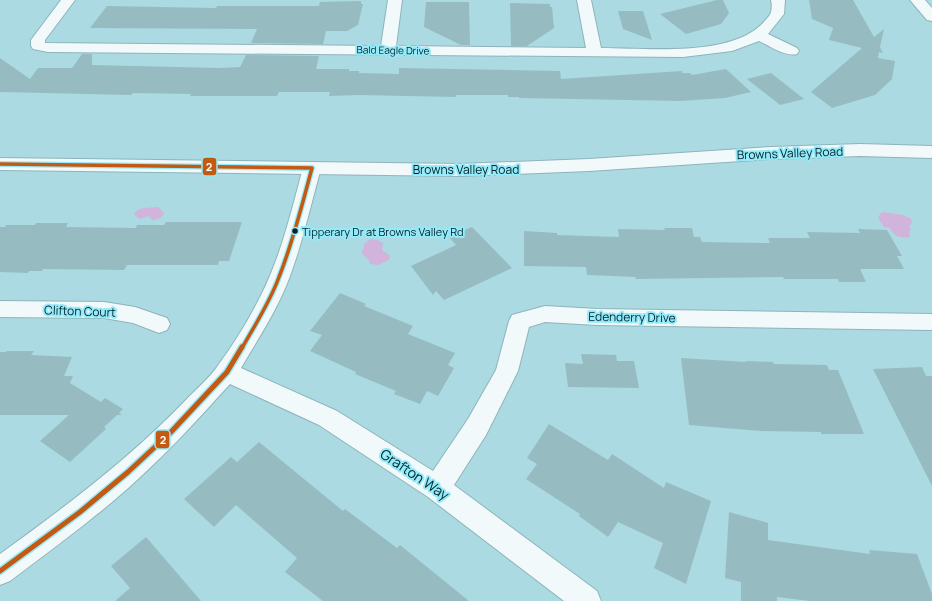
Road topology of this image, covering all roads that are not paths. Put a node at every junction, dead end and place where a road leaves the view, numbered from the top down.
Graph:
1 (68, 0) edge
2 (395, 0) edge
3 (584, 0) edge
4 (778, 0) edge
5 (917, 0) edge
6 (932, 17) edge
7 (758, 35) junction
8 (388, 50) junction
9 (594, 51) junction
10 (792, 51) dead end
11 (932, 152) edge
12 (0, 164) edge
13 (312, 168) junction
14 (0, 309) edge
15 (932, 322) edge
16 (159, 324) dead end
17 (227, 372) junction
18 (437, 488) junction
19 (0, 571) edge
20 (587, 601) edge

1 - 8 street, Bald Eagle Drive
2 - 8 street
3 - 9 street
4 - 7 street, Bald Eagle Drive
5 - 6 main road
7 - 9 street, Bald Eagle Drive
7 - 10 street
8 - 9 street, Bald Eagle Drive
11 - 13 main road, Browns Valley Road
12 - 13 main road, Browns Valley Road
13 - 17 street
14 - 16 street, Clifton Court
15 - 18 street, Edenderry Drive
17 - 18 street, Grafton Way
17 - 19 street
18 - 20 street, Grafton Way

